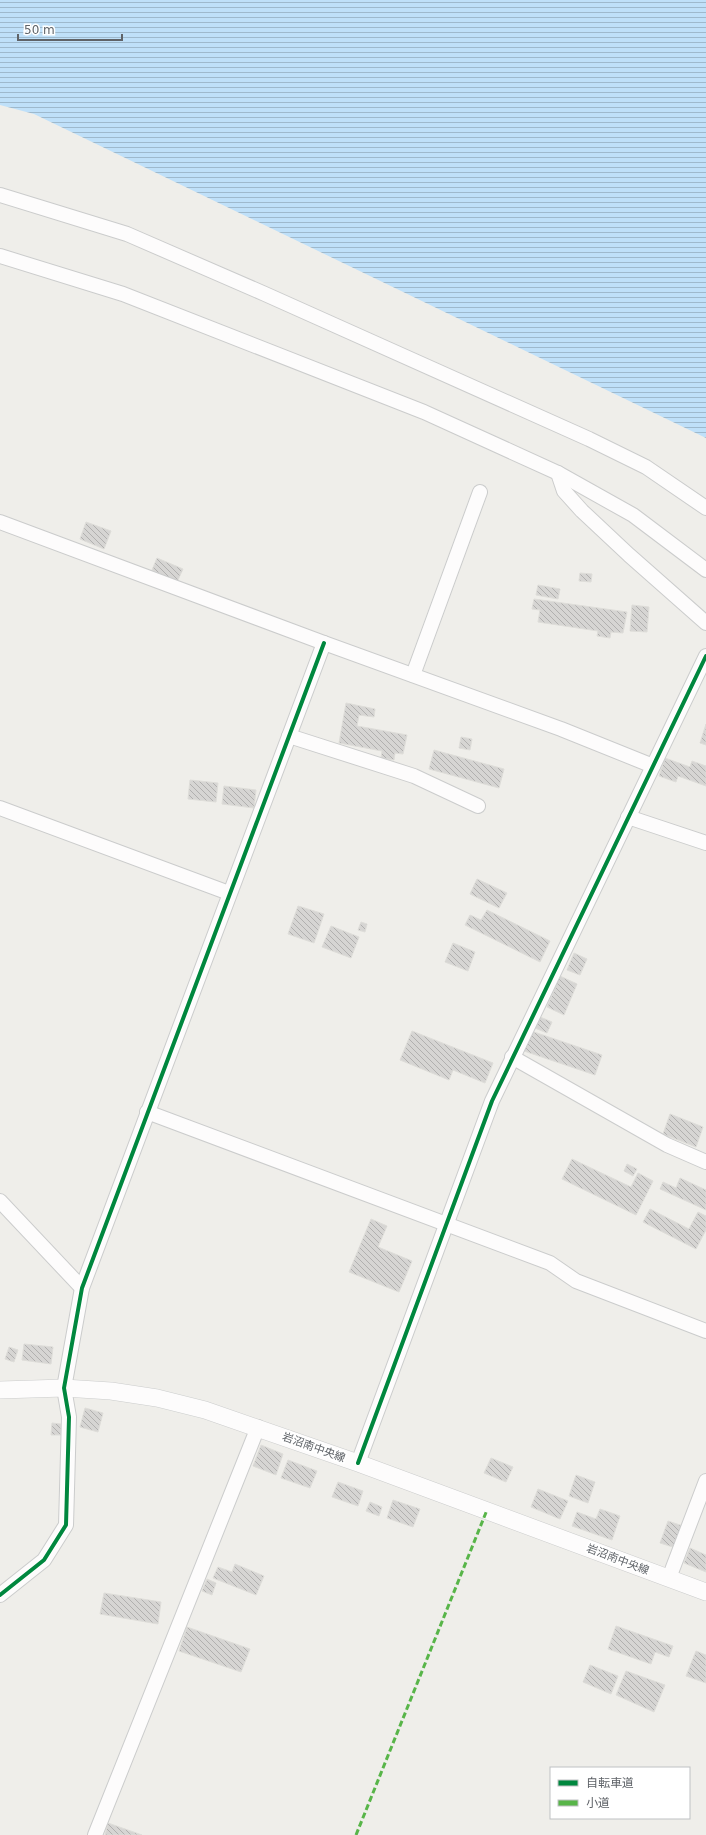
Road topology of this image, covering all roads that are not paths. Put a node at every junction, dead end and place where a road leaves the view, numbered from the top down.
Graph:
1 (0, 195) edge
2 (0, 256) edge
3 (558, 473) junction
4 (480, 492) dead end
5 (706, 508) edge
6 (0, 522) edge
7 (706, 570) edge
8 (706, 623) edge
9 (324, 643) junction
10 (706, 656) edge
11 (413, 675) junction
12 (289, 736) junction
13 (653, 766) junction
14 (478, 806) dead end
15 (0, 808) edge
16 (628, 817) junction
17 (706, 843) edge
18 (230, 893) junction
19 (512, 1056) junction
20 (147, 1112) junction
21 (706, 1162) edge
22 (0, 1201) edge
23 (446, 1224) junction
24 (82, 1288) junction
25 (706, 1331) edge
26 (64, 1388) junction
27 (0, 1390) edge
28 (258, 1427) junction
29 (358, 1463) junction
30 (706, 1481) edge
31 (669, 1578) junction
32 (706, 1592) edge
33 (0, 1595) edge
34 (95, 1835) edge

1 - 5 street
2 - 3 street
3 - 7 street
3 - 8 street
4 - 11 street
6 - 9 street
9 - 11 street
9 - 12 street
10 - 13 street
11 - 13 street
12 - 14 street
12 - 18 street
13 - 16 street
15 - 18 street
16 - 17 street
16 - 19 street
18 - 20 street
19 - 21 street
19 - 23 street
20 - 23 street
20 - 24 street
22 - 24 street
23 - 25 street
23 - 29 street
24 - 26 street
26 - 27 street, 岩沼南中央線
26 - 28 street, 岩沼南中央線
26 - 33 street
28 - 29 street, 岩沼南中央線
28 - 34 street
29 - 31 street, 岩沼南中央線
30 - 31 street
31 - 32 street, 岩沼南中央線

